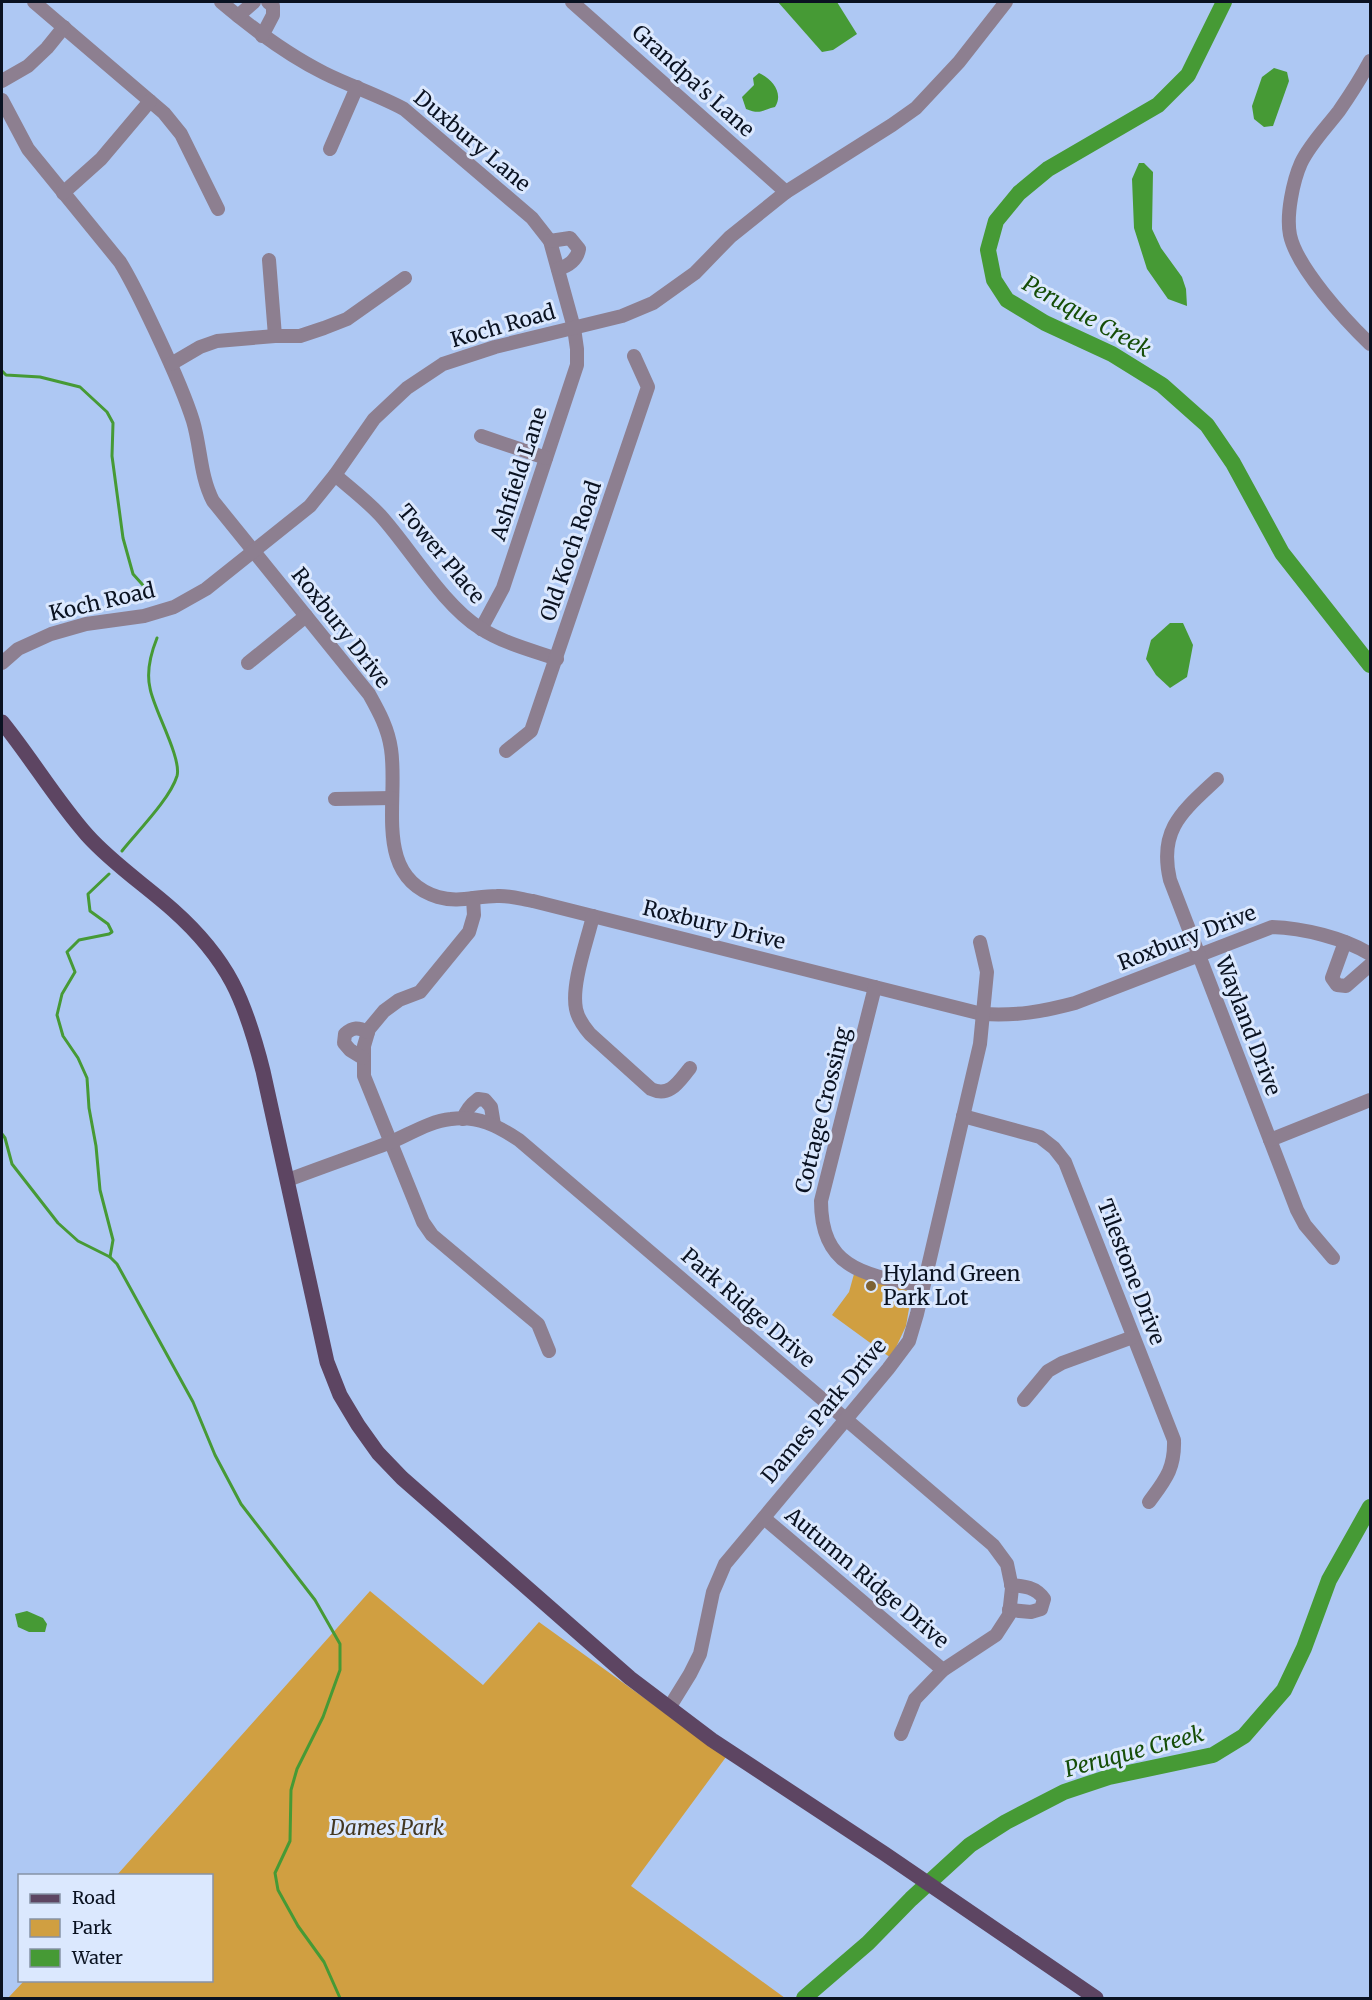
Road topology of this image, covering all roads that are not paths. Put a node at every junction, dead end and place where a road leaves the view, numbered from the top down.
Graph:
1 (34, 2) edge
2 (221, 2) edge
3 (254, 2) edge
4 (268, 2) edge
5 (572, 2) edge
6 (1006, 2) edge
7 (238, 16) junction
8 (64, 27) junction
9 (262, 36) junction
10 (1371, 61) edge
11 (2, 81) edge
12 (357, 87) junction
13 (2, 100) edge
14 (150, 101) junction
15 (330, 149) dead end
16 (786, 192) junction
17 (63, 193) junction
18 (218, 209) dead end
19 (550, 241) junction
20 (269, 260) dead end
21 (558, 269) junction
22 (405, 278) dead end
23 (574, 328) junction
24 (275, 336) junction
25 (1371, 344) edge
26 (634, 356) dead end
27 (171, 364) junction
28 (481, 436) dead end
29 (546, 458) junction
30 (334, 476) junction
31 (253, 551) junction
32 (306, 616) junction
33 (481, 629) junction
34 (557, 659) junction
35 (2, 663) edge
36 (248, 663) dead end
37 (2, 722) edge
38 (506, 751) dead end
39 (1217, 779) dead end
40 (392, 798) junction
41 (334, 799) dead end
42 (473, 898) junction
43 (593, 916) junction
44 (980, 942) dead end
45 (1346, 942) junction
46 (1371, 954) edge
47 (1198, 956) junction
48 (1371, 965) edge
49 (875, 987) junction
50 (982, 1014) junction
51 (368, 1032) junction
52 (363, 1058) junction
53 (690, 1068) dead end
54 (1371, 1100) edge
55 (963, 1116) junction
56 (463, 1119) junction
57 (494, 1125) junction
58 (1270, 1140) junction
59 (390, 1142) junction
60 (288, 1180) junction
61 (1333, 1258) dead end
62 (922, 1287) junction
63 (1134, 1337) junction
64 (549, 1351) dead end
65 (1024, 1400) dead end
66 (846, 1419) junction
67 (1149, 1502) dead end
68 (764, 1518) junction
69 (1011, 1585) junction
70 (1009, 1610) junction
71 (943, 1670) junction
72 (669, 1708) junction
73 (901, 1734) dead end
74 (1096, 1998) edge

1 - 8 street
2 - 7 street, Duxbury Lane
3 - 7 street
4 - 9 street
5 - 16 street, Grandpa's Lane
6 - 16 street, Koch Road
7 - 9 street, Duxbury Lane
8 - 11 street
8 - 14 street
9 - 12 street, Duxbury Lane
10 - 25 street
12 - 15 street
12 - 19 street, Duxbury Lane
13 - 17 street, Roxbury Drive
14 - 17 street
14 - 18 street
16 - 23 street, Koch Road
17 - 27 street, Roxbury Drive
19 - 21 street, Duxbury Lane
19 - 21 street
20 - 24 street
21 - 23 street, Duxbury Lane
22 - 24 street
23 - 29 street, Ashfield Lane
23 - 30 street, Koch Road
24 - 27 street
26 - 34 street, Old Koch Road
27 - 31 street, Roxbury Drive
28 - 29 street
29 - 33 street, Ashfield Lane
30 - 31 street, Koch Road
30 - 33 street, Tower Place
31 - 32 street, Roxbury Drive
31 - 35 street, Koch Road
32 - 36 street
32 - 40 street, Roxbury Drive
33 - 34 street, Tower Place
34 - 38 street, Old Koch Road
37 - 60 main road
39 - 47 street, Wayland Drive
40 - 41 street
40 - 42 street, Roxbury Drive
42 - 43 street, Roxbury Drive
42 - 51 street
43 - 49 street, Roxbury Drive
43 - 53 street
44 - 50 street, Dames Park Drive
45 - 46 street, Roxbury Drive
45 - 47 street, Roxbury Drive
45 - 48 street
47 - 50 street, Roxbury Drive
47 - 58 street, Wayland Drive
49 - 50 street, Roxbury Drive
49 - 62 street, Cottage Crossing
50 - 55 street, Dames Park Drive
51 - 52 street
51 - 52 street
52 - 59 street
54 - 58 street
55 - 62 street, Dames Park Drive
55 - 63 street, Tilestone Drive
56 - 57 street, Park Ridge Drive
56 - 57 street
56 - 59 street, Park Ridge Drive
57 - 66 street, Park Ridge Drive
58 - 61 street, Wayland Drive
59 - 60 street, Park Ridge Drive
59 - 64 street
60 - 72 main road
62 - 66 street, Dames Park Drive
63 - 65 street
63 - 67 street, Tilestone Drive
66 - 68 street, Dames Park Drive
66 - 69 street, Park Ridge Drive
68 - 71 street, Autumn Ridge Drive
68 - 72 street, Dames Park Drive
69 - 70 street, Park Ridge Drive
69 - 70 street
70 - 71 street, Park Ridge Drive
71 - 73 street, Park Ridge Drive
72 - 74 main road

